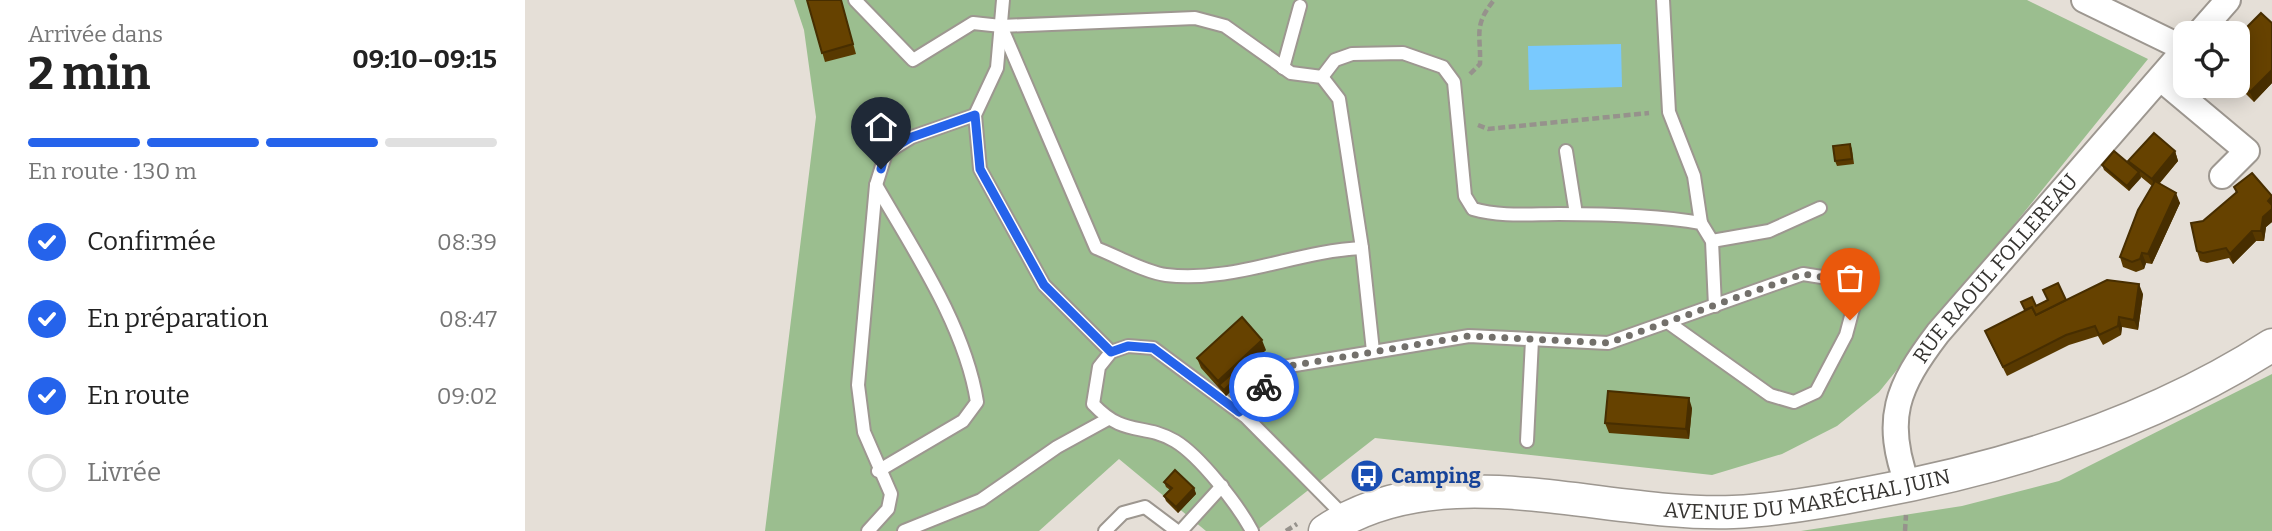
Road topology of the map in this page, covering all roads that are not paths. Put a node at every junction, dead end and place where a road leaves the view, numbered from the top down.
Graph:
1 (855, 0) edge
2 (1003, 0) edge
3 (1663, 0) edge
4 (2084, 0) edge
5 (2228, 0) edge
6 (1300, 6) dead end
7 (2210, 21) edge
8 (1001, 26) junction
9 (2173, 42) edge
10 (2173, 64) edge
11 (1283, 68) junction
12 (1322, 77) junction
13 (2161, 79) junction
14 (975, 115) junction
15 (1566, 151) dead end
16 (2221, 176) dead end
17 (876, 186) junction
18 (1820, 208) dead end
19 (1576, 214) junction
20 (1701, 223) junction
21 (1712, 241) junction
22 (1362, 247) junction
23 (1716, 306) junction
24 (1669, 323) junction
25 (1532, 340) junction
26 (2272, 345) edge
27 (1373, 351) junction
28 (1111, 352) junction
29 (1239, 412) junction
30 (1108, 419) junction
31 (1527, 441) dead end
32 (878, 471) junction
33 (1222, 486) junction
34 (1908, 486) junction
35 (1336, 524) edge
36 (868, 531) edge
37 (904, 531) edge
38 (1105, 531) edge
39 (1179, 531) edge
40 (1252, 531) edge

1 - 8 lane
2 - 8 lane
3 - 20 lane
4 - 9 street
5 - 7 street
6 - 11 lane
8 - 11 lane
8 - 14 lane
8 - 22 lane
10 - 13 street, RUE RAOUL FOLLEREAU
11 - 12 lane
12 - 19 lane
12 - 22 lane
13 - 16 street
13 - 34 street, RUE RAOUL FOLLEREAU
14 - 17 lane
14 - 28 lane
15 - 19 lane
17 - 32 lane
17 - 32 lane
18 - 21 lane
19 - 20 lane
20 - 21 lane
21 - 23 lane
22 - 27 lane
23 - 24 lane
23 - 24 lane
24 - 25 lane
25 - 27 lane
25 - 31 lane
26 - 34 street, AVENUE DU MARÉCHAL JUIN
27 - 29 lane
28 - 29 lane
28 - 30 lane
29 - 35 lane
30 - 33 lane
30 - 37 lane
32 - 36 lane
33 - 39 lane
33 - 40 lane
34 - 35 street, AVENUE DU MARÉCHAL JUIN
38 - 39 lane

